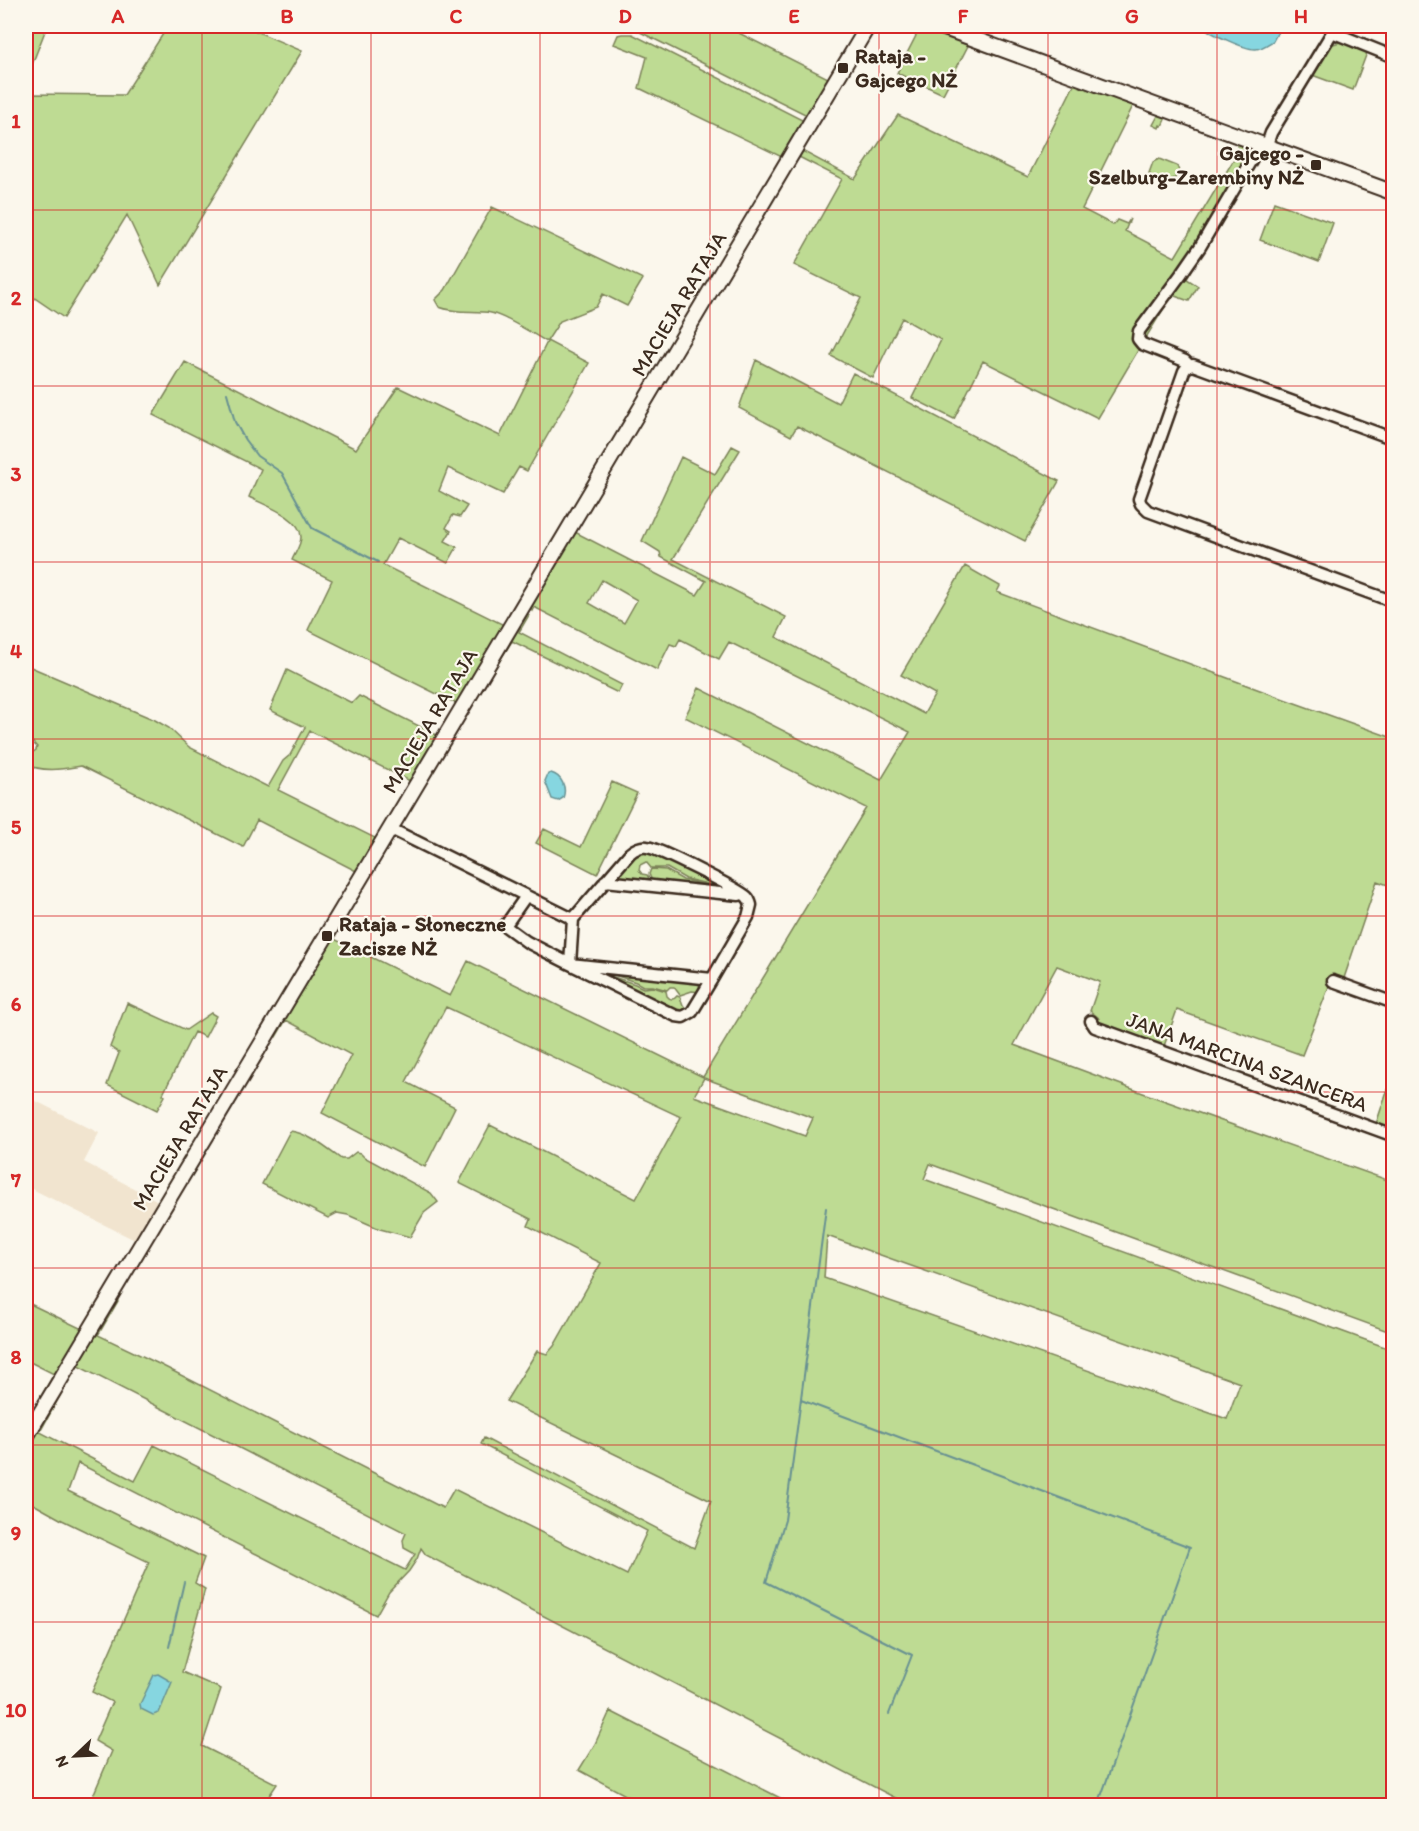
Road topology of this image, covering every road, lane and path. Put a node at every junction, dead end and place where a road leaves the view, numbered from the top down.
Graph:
1 (868, 26) edge
2 (939, 26) edge
3 (1334, 29) edge
4 (1394, 57) edge
5 (1263, 146) junction
6 (1394, 193) edge
7 (1190, 366) junction
8 (1394, 439) edge
9 (1394, 602) edge
10 (391, 829) junction
11 (605, 881) junction
12 (745, 895) junction
13 (526, 896) junction
14 (573, 919) junction
15 (570, 964) junction
16 (712, 979) junction
17 (1333, 981) dead end
18 (1394, 1003) edge
19 (1091, 1021) dead end
20 (1394, 1136) edge
21 (26, 1437) edge

1 - 10 street, MACIEJA RATAJA
2 - 5 street
3 - 4 street
3 - 5 street
5 - 6 street
5 - 7 street
7 - 8 street
7 - 9 street
10 - 13 street
10 - 21 street, MACIEJA RATAJA
11 - 12 street
11 - 12 street
11 - 14 street
12 - 16 street
13 - 14 street
13 - 15 street
14 - 15 street
15 - 16 street
15 - 16 street
17 - 18 street
19 - 20 street, JANA MARCINA SZANCERA

